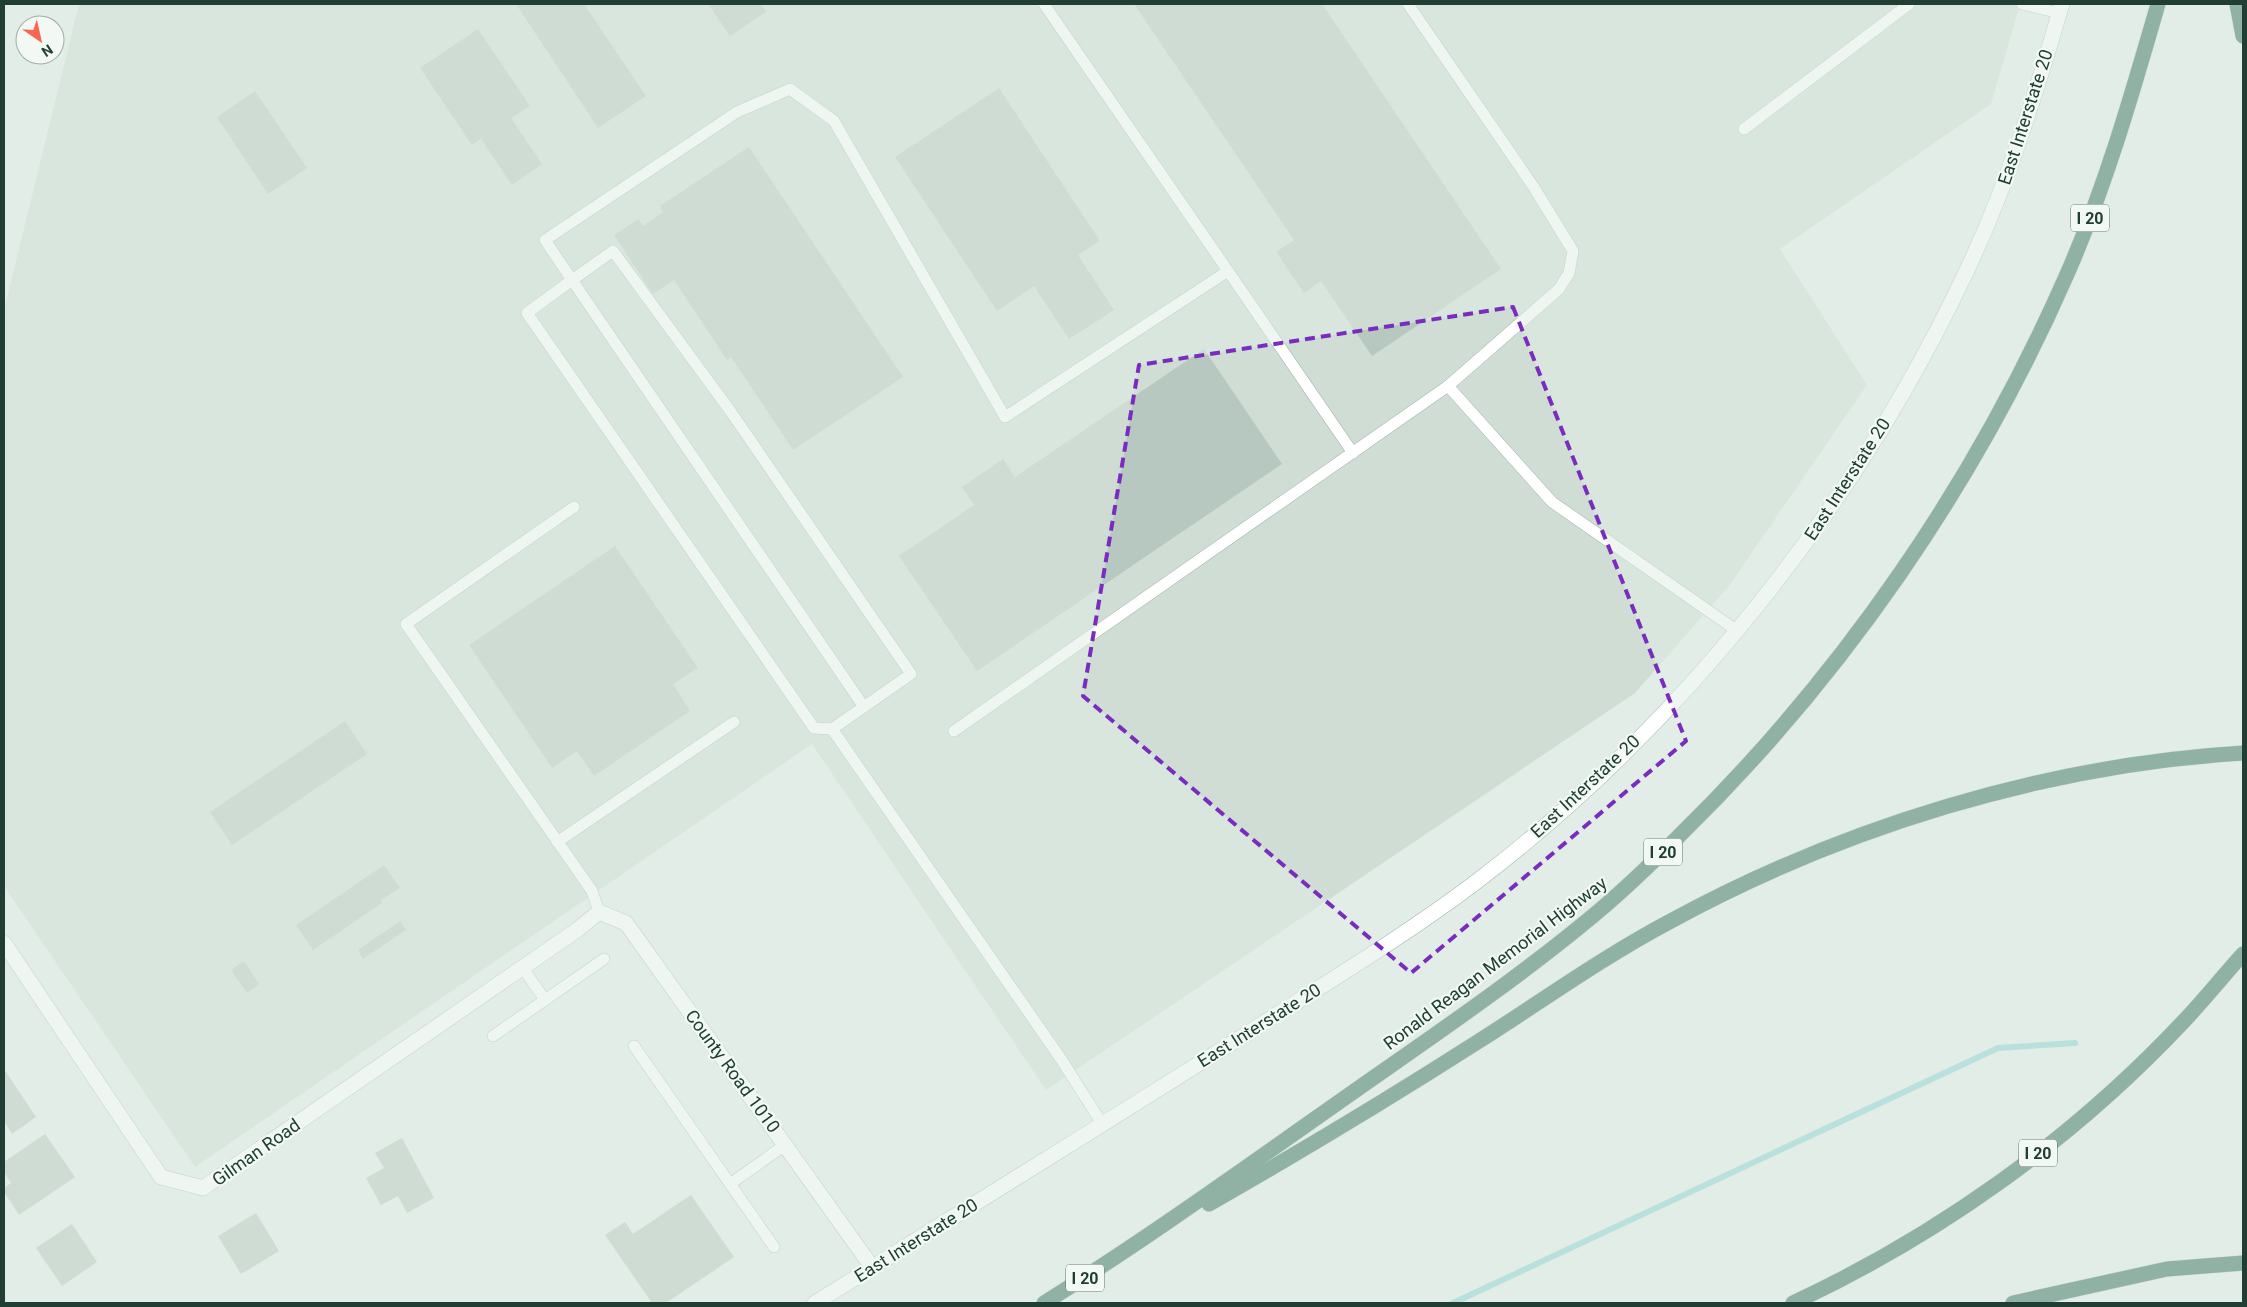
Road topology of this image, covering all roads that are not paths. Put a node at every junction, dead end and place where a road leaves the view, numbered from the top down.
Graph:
1 (1044, 4) edge
2 (1408, 4) edge
3 (1909, 4) edge
4 (2022, 4) edge
5 (2158, 4) edge
6 (2237, 4) edge
7 (2060, 8) edge
8 (2243, 36) edge
9 (1744, 129) dead end
10 (1228, 271) junction
11 (572, 280) junction
12 (1448, 386) junction
13 (1353, 453) junction
14 (574, 507) dead end
15 (1736, 630) junction
16 (864, 707) junction
17 (734, 722) dead end
18 (832, 729) junction
19 (954, 731) dead end
20 (2243, 753) edge
21 (558, 842) junction
22 (599, 912) junction
23 (4, 943) edge
24 (2243, 954) edge
25 (604, 959) dead end
26 (522, 967) junction
27 (545, 1000) junction
28 (492, 1036) dead end
29 (634, 1046) dead end
30 (1103, 1125) junction
31 (785, 1144) junction
32 (730, 1184) junction
33 (774, 1247) dead end
34 (1126, 1252) junction
35 (2243, 1263) edge
36 (872, 1267) junction
37 (815, 1303) edge
38 (1044, 1303) edge
39 (1793, 1303) edge
40 (2013, 1303) edge

1 - 10 lane
2 - 12 lane
3 - 9 lane
4 - 7 lane
5 - 34 highway, Ronald Reagan Memorial Highway / I 20
6 - 8 highway
7 - 15 main road, East Interstate 20
10 - 11 lane
10 - 13 lane
11 - 16 lane
11 - 16 lane
11 - 18 lane
12 - 13 lane
12 - 15 lane
13 - 19 lane
14 - 21 lane
15 - 30 main road, East Interstate 20
16 - 18 lane
17 - 21 lane
18 - 30 lane
20 - 34 highway
21 - 22 lane
22 - 26 main road, Gilman Road
22 - 31 main road, County Road 1010
23 - 26 main road, Gilman Road
24 - 39 highway, I 20
25 - 27 lane
26 - 27 lane
27 - 28 lane
29 - 32 lane
30 - 36 main road, East Interstate 20
31 - 32 lane
31 - 36 main road, County Road 1010
32 - 33 lane
34 - 38 highway, Ronald Reagan Memorial Highway / I 20
35 - 40 highway
36 - 37 main road, East Interstate 20

